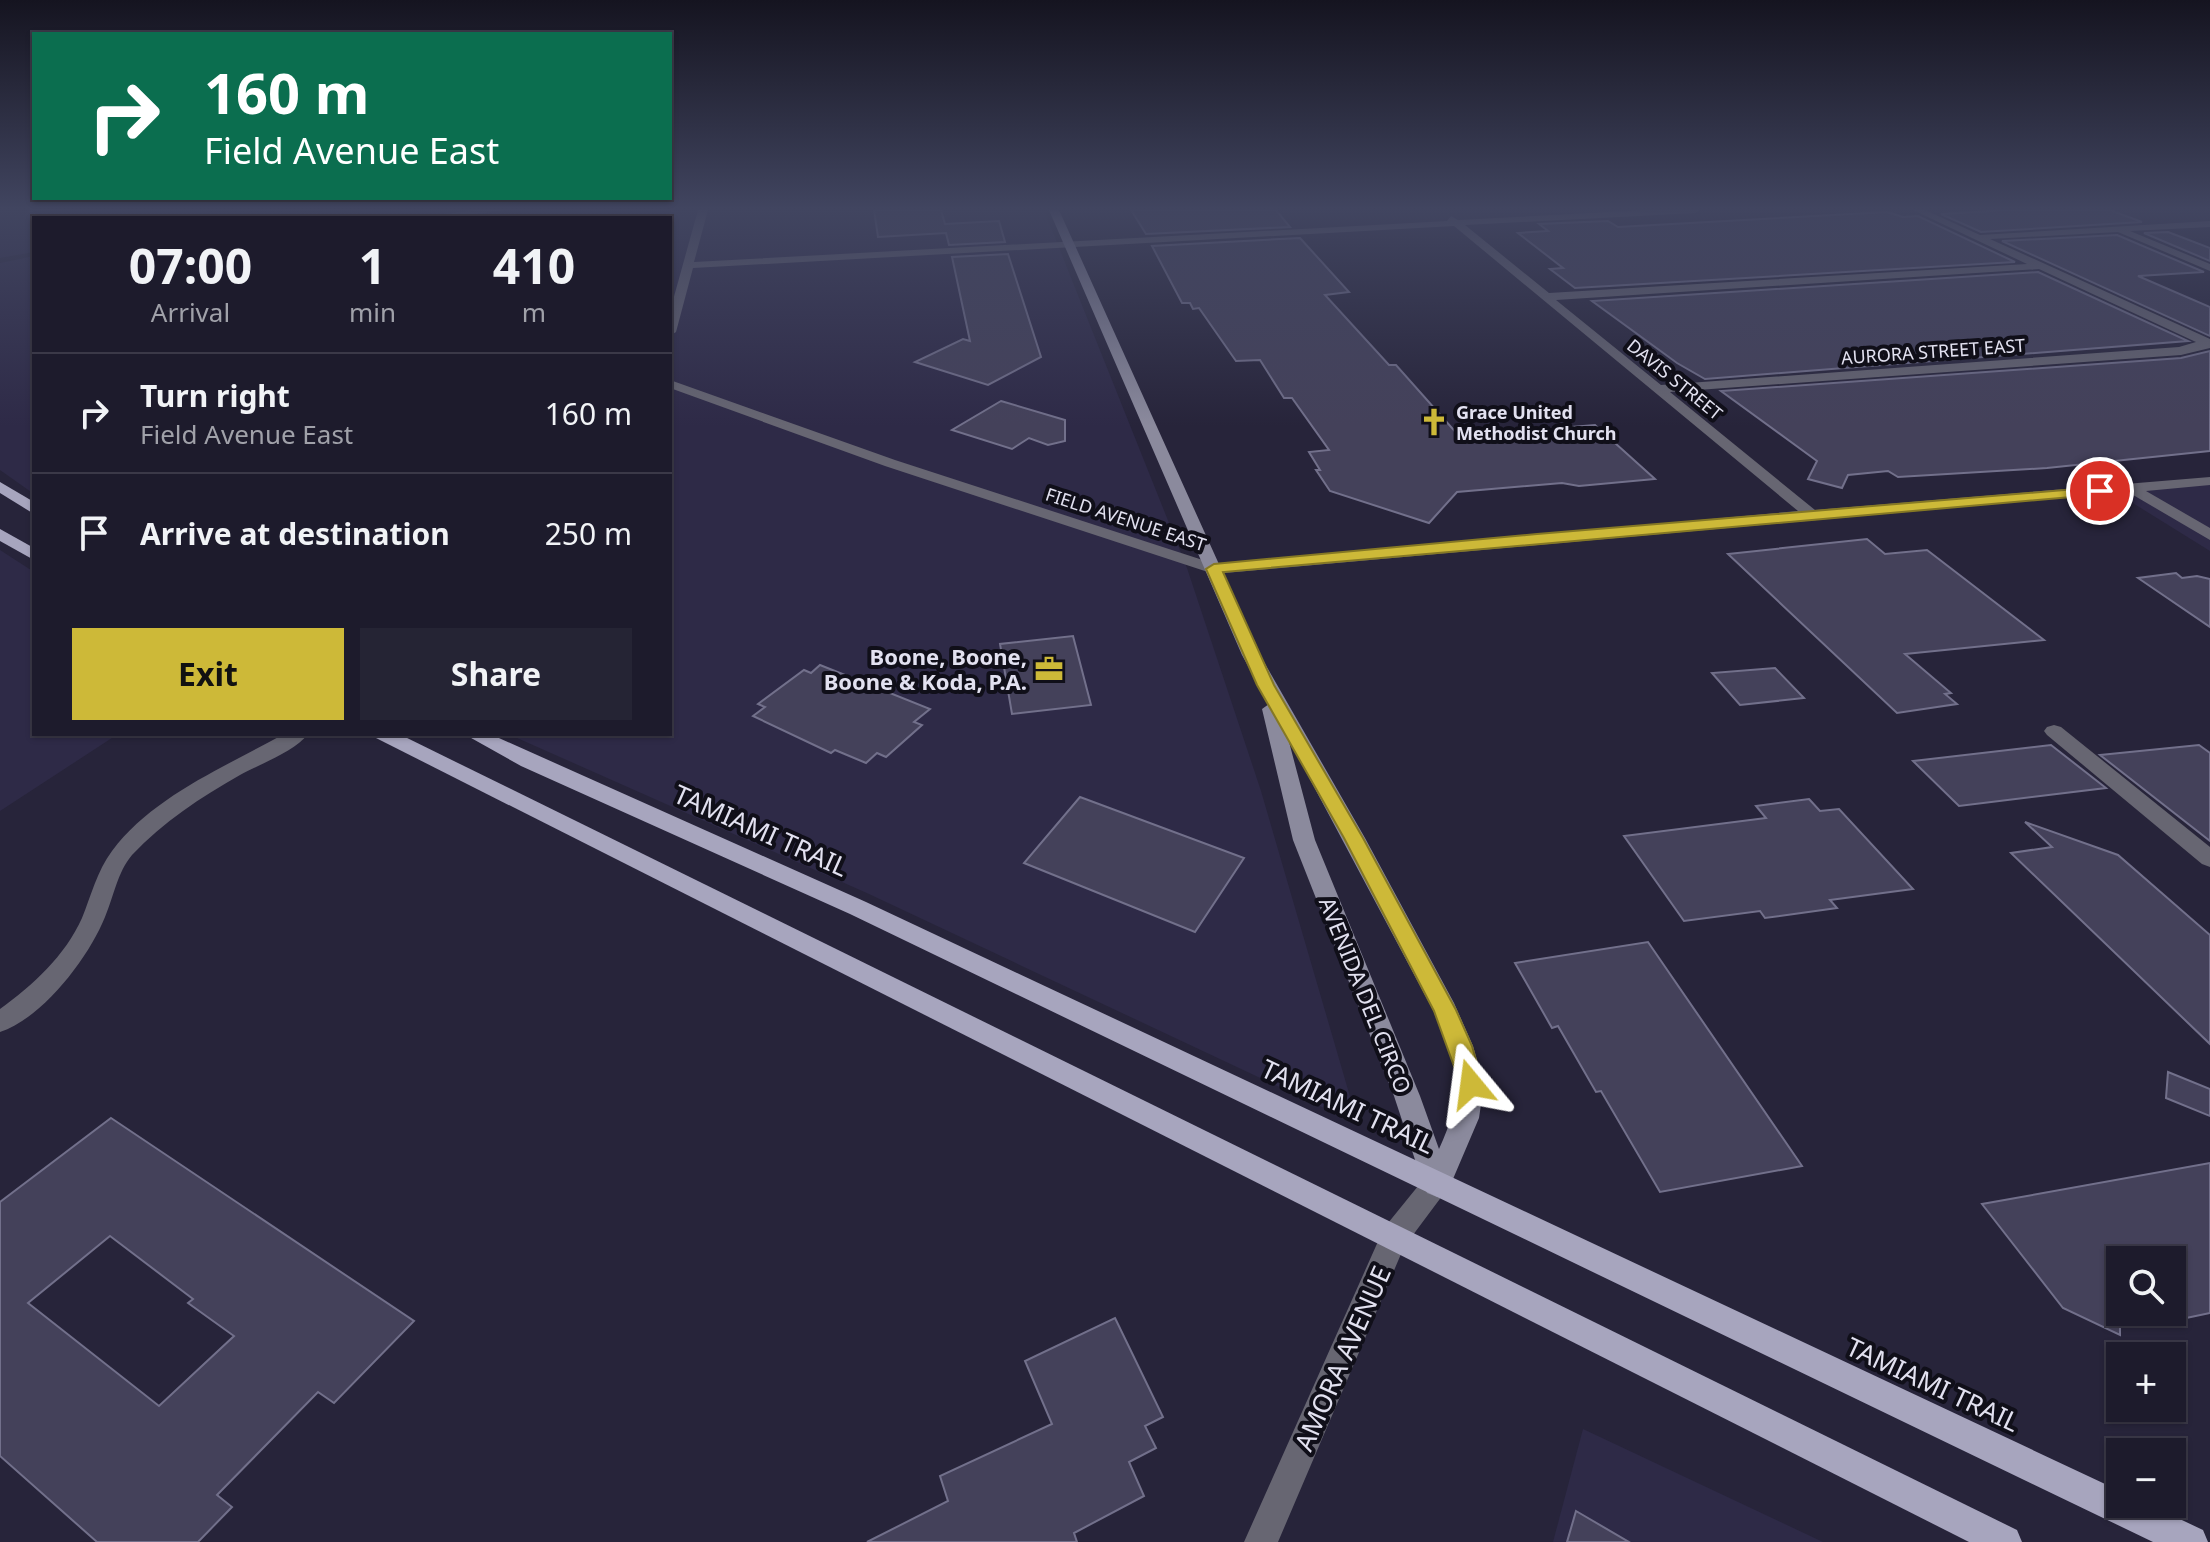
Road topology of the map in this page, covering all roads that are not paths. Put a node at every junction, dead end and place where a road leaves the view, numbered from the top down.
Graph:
1 (683, 282) edge
2 (1086, 282) edge
3 (1527, 282) edge
4 (1786, 282) edge
5 (2076, 282) edge
6 (1545, 297) junction
7 (672, 325) edge
8 (2208, 343) edge
9 (672, 385) edge
10 (1659, 389) junction
11 (2210, 481) edge
12 (0, 486) edge
13 (2131, 488) junction
14 (32, 508) edge
15 (1813, 516) junction
16 (0, 534) edge
17 (2210, 535) edge
18 (32, 554) edge
19 (1214, 569) junction
20 (1265, 685) junction
21 (2054, 731) dead end
22 (295, 736) edge
23 (387, 736) edge
24 (478, 736) edge
25 (2210, 859) edge
26 (0, 1022) edge
27 (1437, 1184) junction
28 (1394, 1238) junction
29 (1261, 1542) edge
30 (2005, 1542) edge
31 (2191, 1542) edge

1 - 7 street
2 - 19 street, AVENIDA DEL CIRCO
3 - 6 street, DAVIS STREET
4 - 6 street
5 - 8 street
6 - 10 street, DAVIS STREET
8 - 10 street, AURORA STREET EAST
9 - 19 street, FIELD AVENUE EAST
10 - 15 street, DAVIS STREET
11 - 13 street, FIELD AVENUE EAST
12 - 14 main road
13 - 15 street, FIELD AVENUE EAST
13 - 17 street
15 - 19 street, FIELD AVENUE EAST
16 - 18 main road
19 - 20 street, AVENIDA DEL CIRCO
20 - 27 street, AVENIDA DEL CIRCO
20 - 27 street, AVENIDA DEL CIRCO
21 - 25 street
22 - 26 street
23 - 28 main road
24 - 27 main road, TAMIAMI TRAIL
27 - 28 street, AMORA AVENUE
27 - 31 main road, TAMIAMI TRAIL
28 - 29 street, AMORA AVENUE
28 - 30 main road

